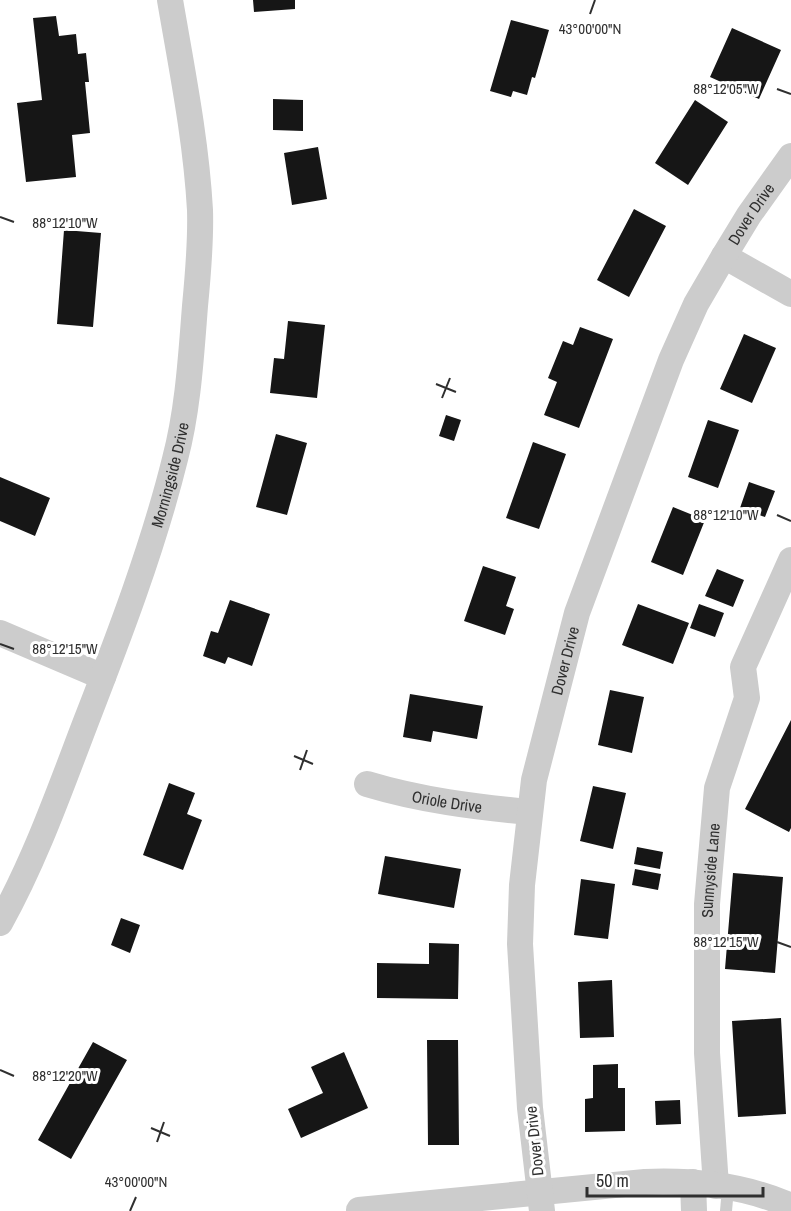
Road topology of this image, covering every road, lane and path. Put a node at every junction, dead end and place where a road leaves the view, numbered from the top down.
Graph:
1 (170, 0) edge
2 (791, 156) edge
3 (724, 256) junction
4 (791, 294) edge
5 (791, 560) edge
6 (0, 633) edge
7 (103, 677) junction
8 (367, 784) dead end
9 (530, 812) junction
10 (0, 923) edge
11 (716, 1192) edge
12 (540, 1202) edge
13 (791, 1206) edge
14 (359, 1210) edge
15 (694, 1211) edge

1 - 7 street, Morningside Drive
2 - 3 street, Dover Drive
3 - 4 street
3 - 9 street, Dover Drive
5 - 11 street, Sunnyside Lane
6 - 7 street
7 - 10 street, Morningside Drive
8 - 9 street, Oriole Drive
9 - 12 street, Dover Drive
11 - 12 street
11 - 13 street
11 - 15 street, Sunnyside Lane
12 - 14 street

